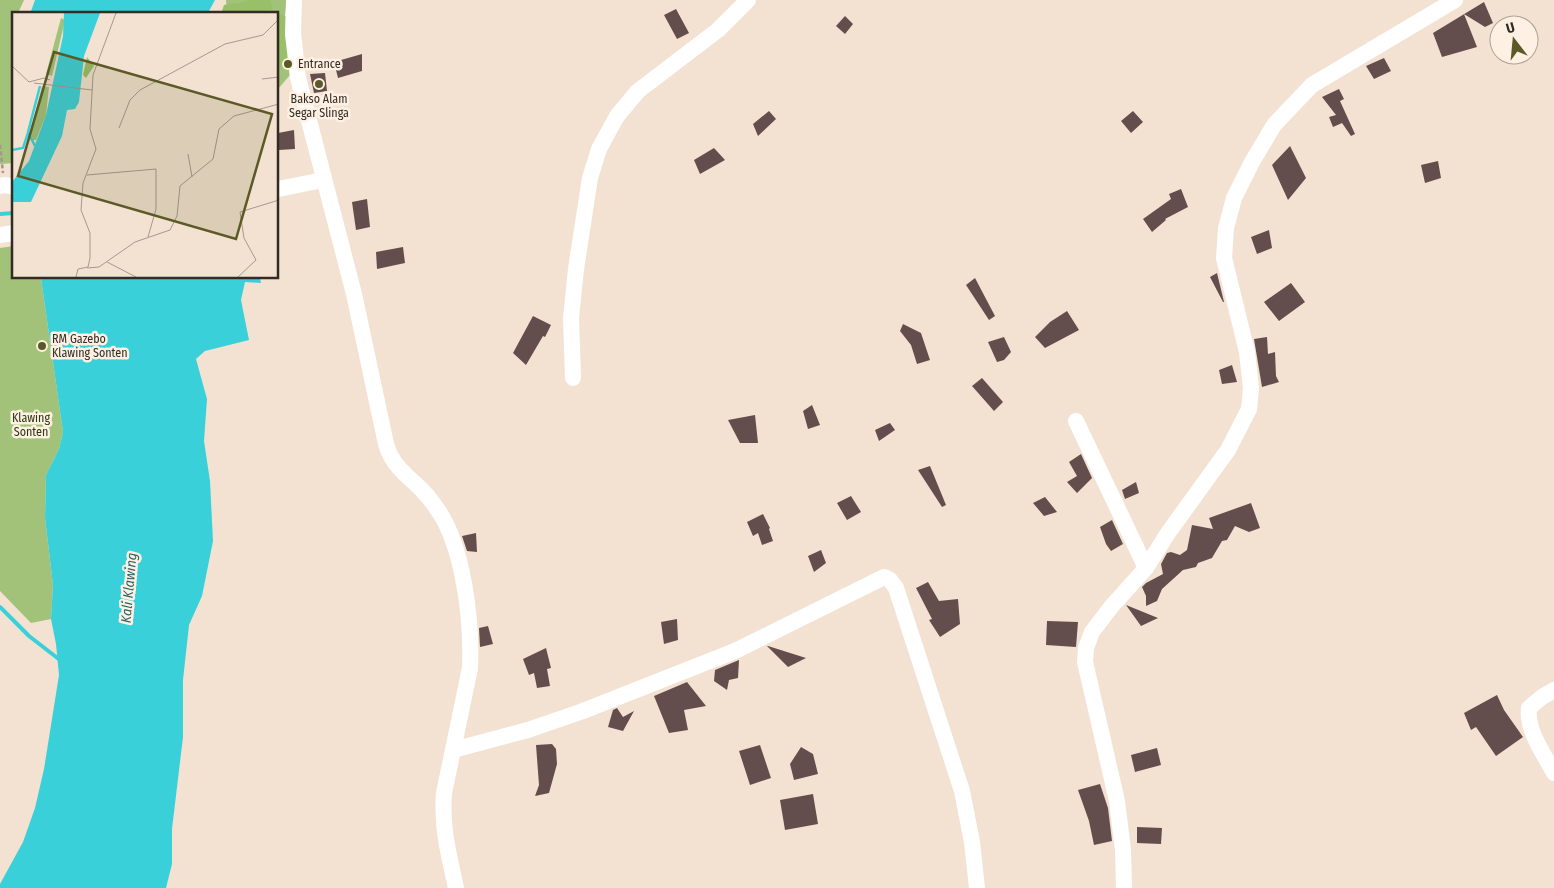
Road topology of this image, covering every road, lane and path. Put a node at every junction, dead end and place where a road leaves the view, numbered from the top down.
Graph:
1 (294, 0) edge
2 (748, 0) edge
3 (1454, 0) edge
4 (0, 145) edge
5 (318, 181) junction
6 (6, 186) edge
7 (279, 189) edge
8 (573, 378) dead end
9 (1076, 421) dead end
10 (1146, 568) junction
11 (1554, 690) edge
12 (453, 750) junction
13 (1554, 773) edge
14 (456, 888) edge
15 (977, 888) edge
16 (1124, 888) edge

1 - 5 street
2 - 8 street
3 - 10 street
4 - 6 path
5 - 7 street
5 - 12 street
9 - 10 street
10 - 16 street
11 - 13 street
12 - 14 street
12 - 15 street

